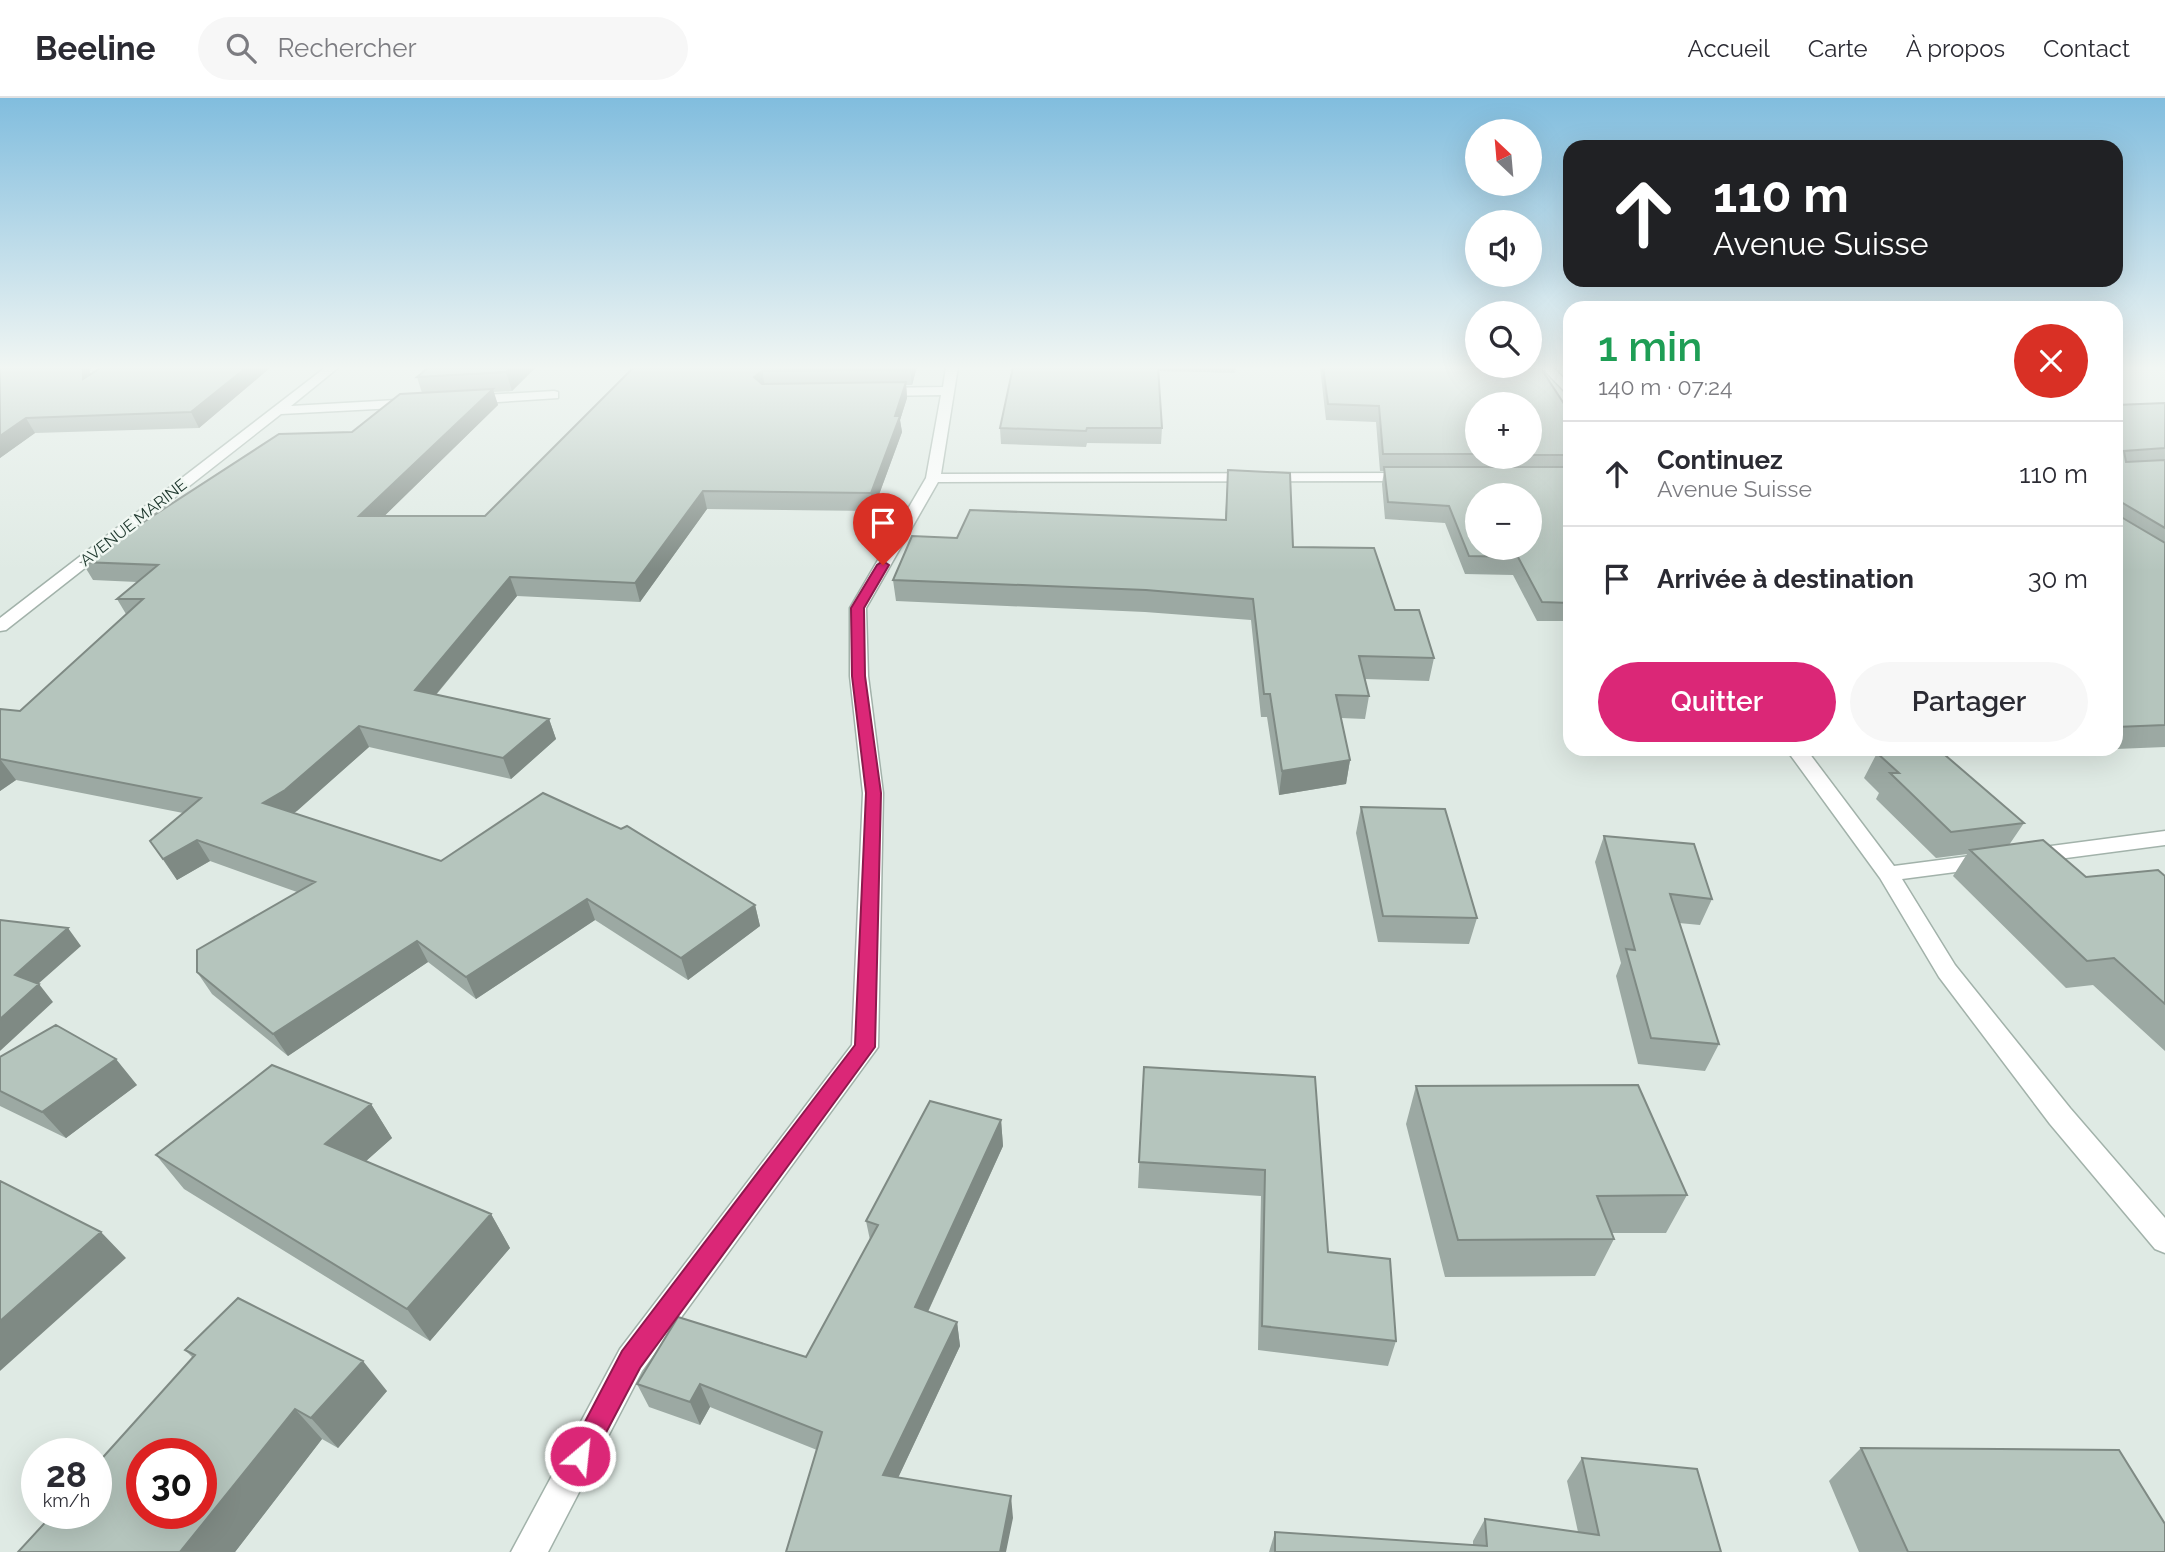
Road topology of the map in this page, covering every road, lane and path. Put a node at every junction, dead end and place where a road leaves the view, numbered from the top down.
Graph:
1 (245, 435) edge
2 (940, 435) edge
3 (1431, 477) edge
4 (933, 478) junction
5 (0, 626) edge
6 (1801, 756) edge
7 (2165, 838) edge
8 (1888, 874) junction
9 (2165, 1240) edge
10 (529, 1552) edge

1 - 5 street, AVENUE MARINE
2 - 4 street
3 - 4 street
4 - 10 street
6 - 8 street
7 - 8 street
8 - 9 street

